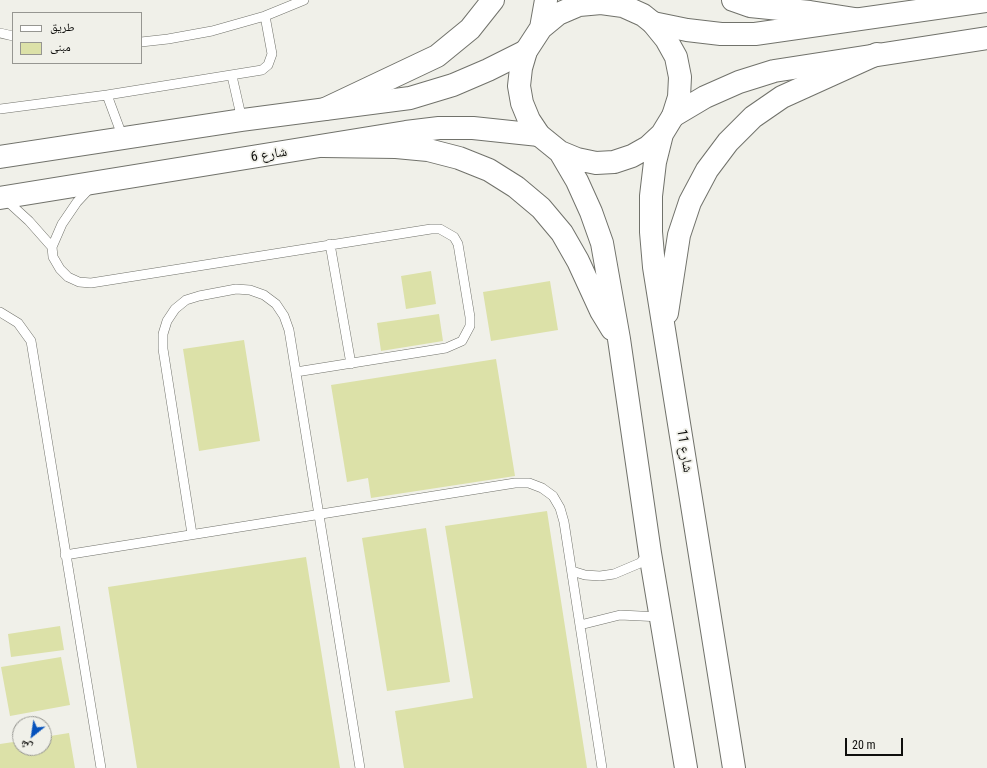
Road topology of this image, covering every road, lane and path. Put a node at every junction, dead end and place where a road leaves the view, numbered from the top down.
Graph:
1 (304, 0) edge
2 (493, 0) edge
3 (546, 0) edge
4 (732, 0) edge
5 (987, 1) edge
6 (644, 13) edge
7 (265, 16) junction
8 (855, 19) junction
9 (541, 28) junction
10 (987, 38) edge
11 (142, 42) edge
12 (526, 51) junction
13 (877, 54) junction
14 (232, 76) junction
15 (107, 95) junction
16 (0, 109) edge
17 (325, 109) junction
18 (242, 120) junction
19 (667, 125) junction
20 (539, 135) junction
21 (123, 138) junction
22 (323, 146) junction
23 (560, 152) junction
24 (0, 157) edge
25 (95, 182) junction
26 (2, 198) edge
27 (330, 244) junction
28 (52, 247) junction
29 (0, 312) edge
30 (664, 328) junction
31 (619, 339) junction
32 (351, 364) junction
33 (296, 372) junction
34 (319, 514) junction
35 (192, 534) junction
36 (650, 553) junction
37 (65, 555) junction
38 (572, 571) junction
39 (661, 617) junction
40 (580, 625) junction
41 (100, 768) edge
42 (360, 768) edge
43 (602, 768) edge
44 (686, 768) edge
45 (734, 768) edge

1 - 7 lane
2 - 17 main road
3 - 9 main road
4 - 8 main road
5 - 8 main road
6 - 8 main road
6 - 9 main road
6 - 19 main road, شارع 11
7 - 11 lane
7 - 14 lane
9 - 12 main road
10 - 13 main road
12 - 17 main road
12 - 20 main road
13 - 19 main road
13 - 30 main road
14 - 15 lane
14 - 18 lane
15 - 16 lane
15 - 21 lane
17 - 18 main road
18 - 21 main road
19 - 23 main road
19 - 30 main road, شارع 11
20 - 22 main road, شارع 6
20 - 23 main road
21 - 24 main road
22 - 25 main road, شارع 6
22 - 31 main road
23 - 31 main road
25 - 26 main road, شارع 6
25 - 28 lane
26 - 28 lane
27 - 28 lane
27 - 32 lane
27 - 32 lane
29 - 37 lane
30 - 45 main road, شارع 11
31 - 36 main road
32 - 33 lane
33 - 34 lane
33 - 35 lane
34 - 35 lane
34 - 38 lane
34 - 42 lane
35 - 37 lane
36 - 38 lane
36 - 39 main road
37 - 41 lane
38 - 40 lane
39 - 40 lane
39 - 44 main road
40 - 43 lane

